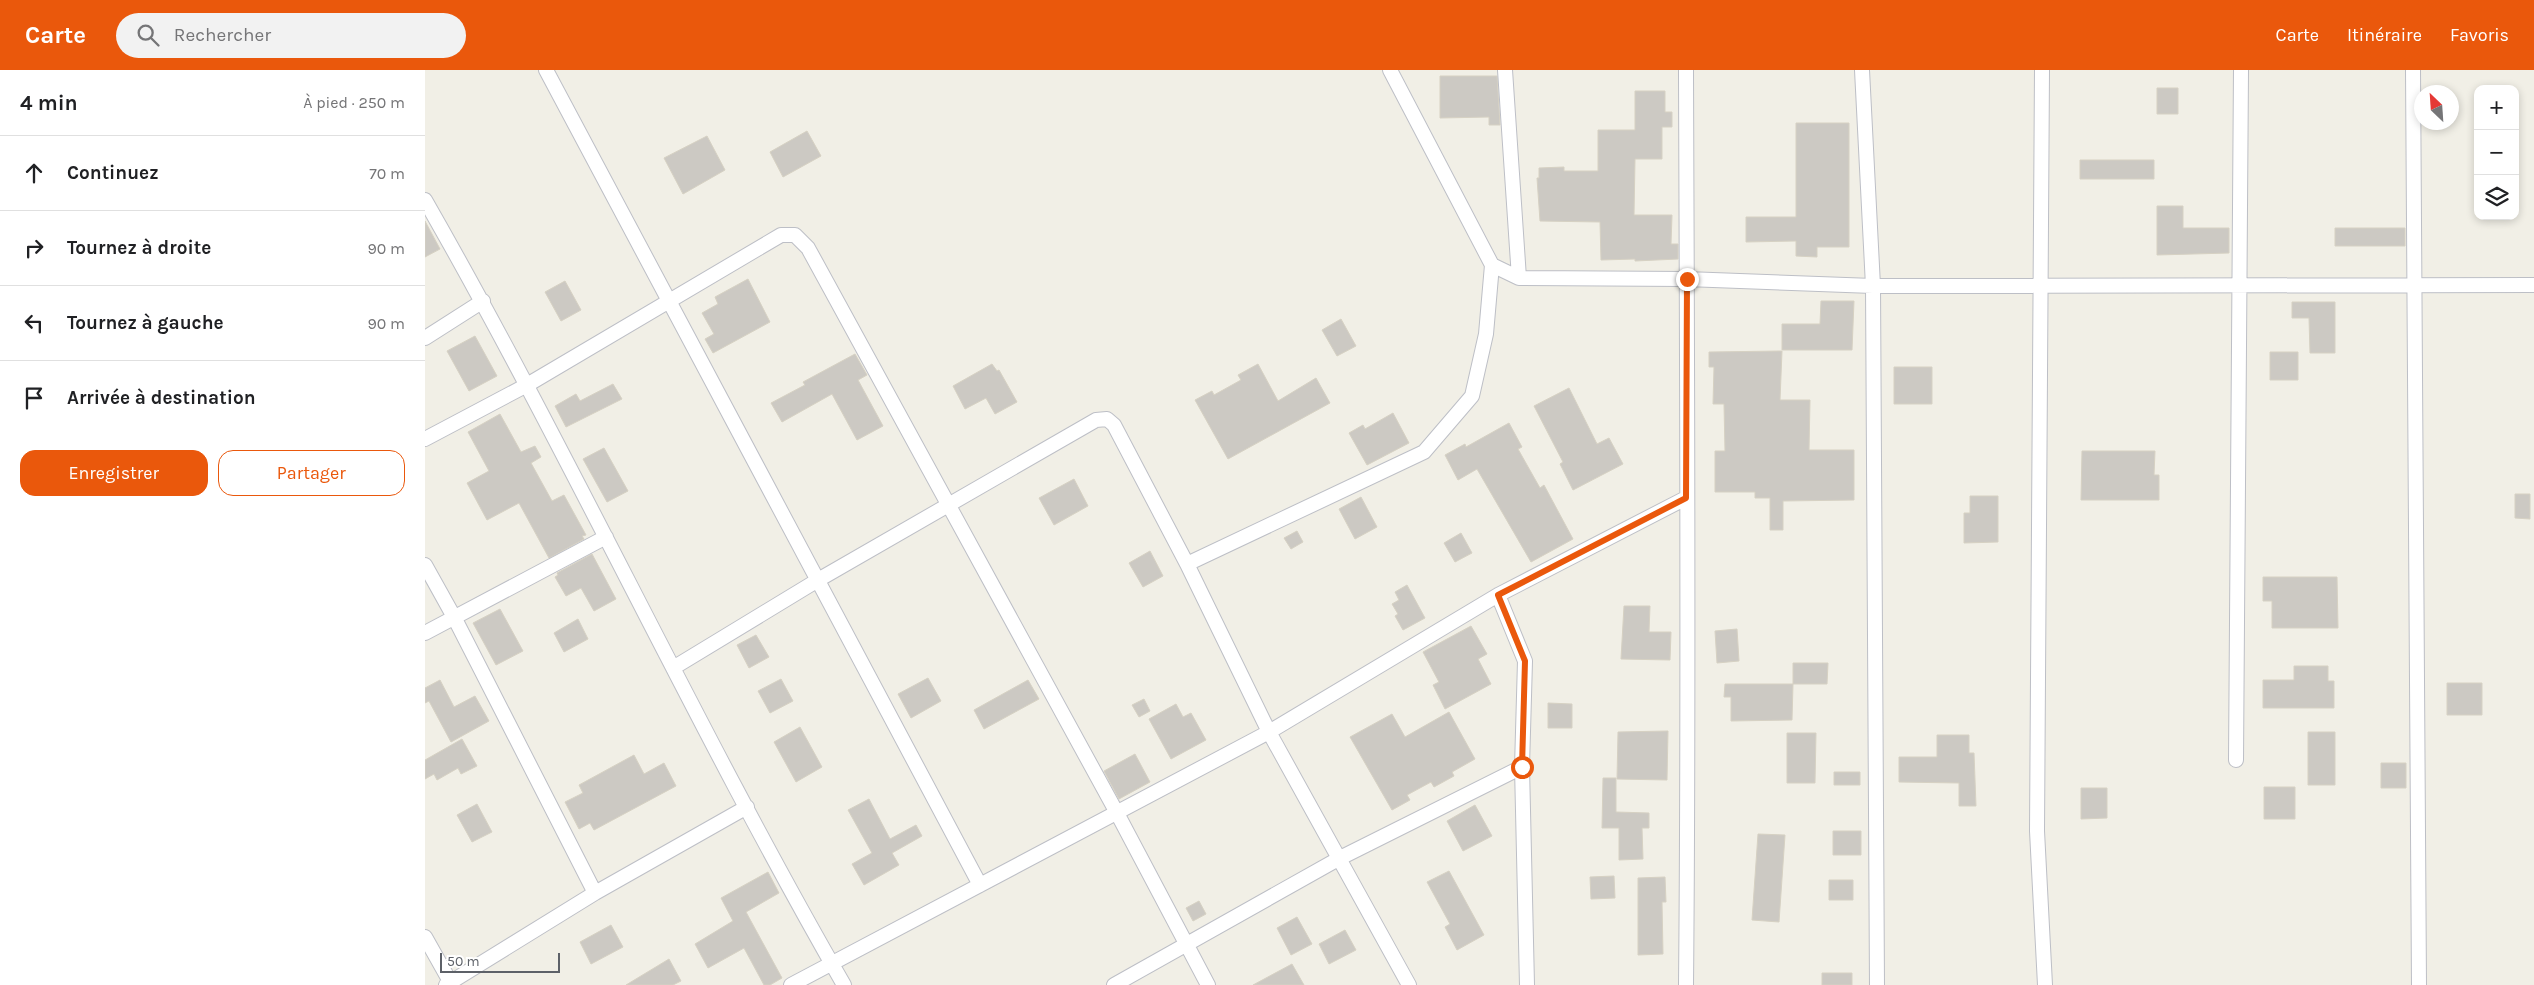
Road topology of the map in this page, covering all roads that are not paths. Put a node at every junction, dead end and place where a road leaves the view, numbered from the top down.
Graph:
1 (546, 70) edge
2 (1390, 70) edge
3 (1505, 70) edge
4 (1686, 70) edge
5 (1862, 70) edge
6 (2043, 70) edge
7 (2241, 70) edge
8 (2413, 70) edge
9 (425, 200) edge
10 (1492, 265) junction
11 (1519, 278) junction
12 (1687, 279) junction
13 (2414, 285) junction
14 (2534, 285) edge
15 (1873, 286) junction
16 (2042, 286) junction
17 (2240, 286) junction
18 (670, 300) junction
19 (483, 301) junction
20 (425, 338) edge
21 (527, 386) junction
22 (425, 439) edge
23 (1686, 498) junction
24 (948, 505) junction
25 (606, 537) junction
26 (1187, 564) junction
27 (425, 566) edge
28 (818, 580) junction
29 (1498, 595) junction
30 (454, 616) junction
31 (425, 633) edge
32 (673, 668) junction
33 (1269, 732) junction
34 (2236, 760) dead end
35 (1522, 767) junction
36 (747, 807) junction
37 (1117, 814) junction
38 (1340, 858) junction
39 (980, 885) junction
40 (595, 893) junction
41 (425, 937) edge
42 (1186, 945) junction
43 (832, 963) junction
44 (450, 984) edge
45 (791, 985) edge
46 (844, 985) edge
47 (1114, 985) edge
48 (1208, 985) edge
49 (1409, 985) edge
50 (1527, 985) edge
51 (1686, 985) edge
52 (1877, 985) edge
53 (2045, 985) edge
54 (2419, 985) edge

1 - 18 street
2 - 10 street
3 - 11 street
4 - 12 street
5 - 15 street
6 - 16 street
7 - 17 street
8 - 13 street
9 - 19 street
10 - 11 street
10 - 26 street
11 - 12 street
12 - 15 street
12 - 23 street
13 - 14 street
13 - 17 street
13 - 54 street
15 - 16 street
15 - 52 street
16 - 17 street
16 - 53 street
17 - 34 street
18 - 21 street
18 - 24 street
18 - 28 street
19 - 20 street
19 - 21 street
21 - 22 street
21 - 25 street
23 - 29 street
23 - 51 street
24 - 26 street
24 - 28 street
24 - 37 street
25 - 30 street
25 - 32 street
26 - 33 street
27 - 30 street
28 - 32 street
28 - 39 street
29 - 33 street
29 - 35 street
30 - 31 street
30 - 40 street
32 - 36 street
33 - 37 street
33 - 38 street
35 - 38 street
35 - 50 street
36 - 40 street
36 - 43 street
37 - 39 street
37 - 42 street
38 - 42 street
38 - 49 street
39 - 43 street
40 - 44 street
41 - 44 street
42 - 47 street
42 - 48 street
43 - 45 street
43 - 46 street

